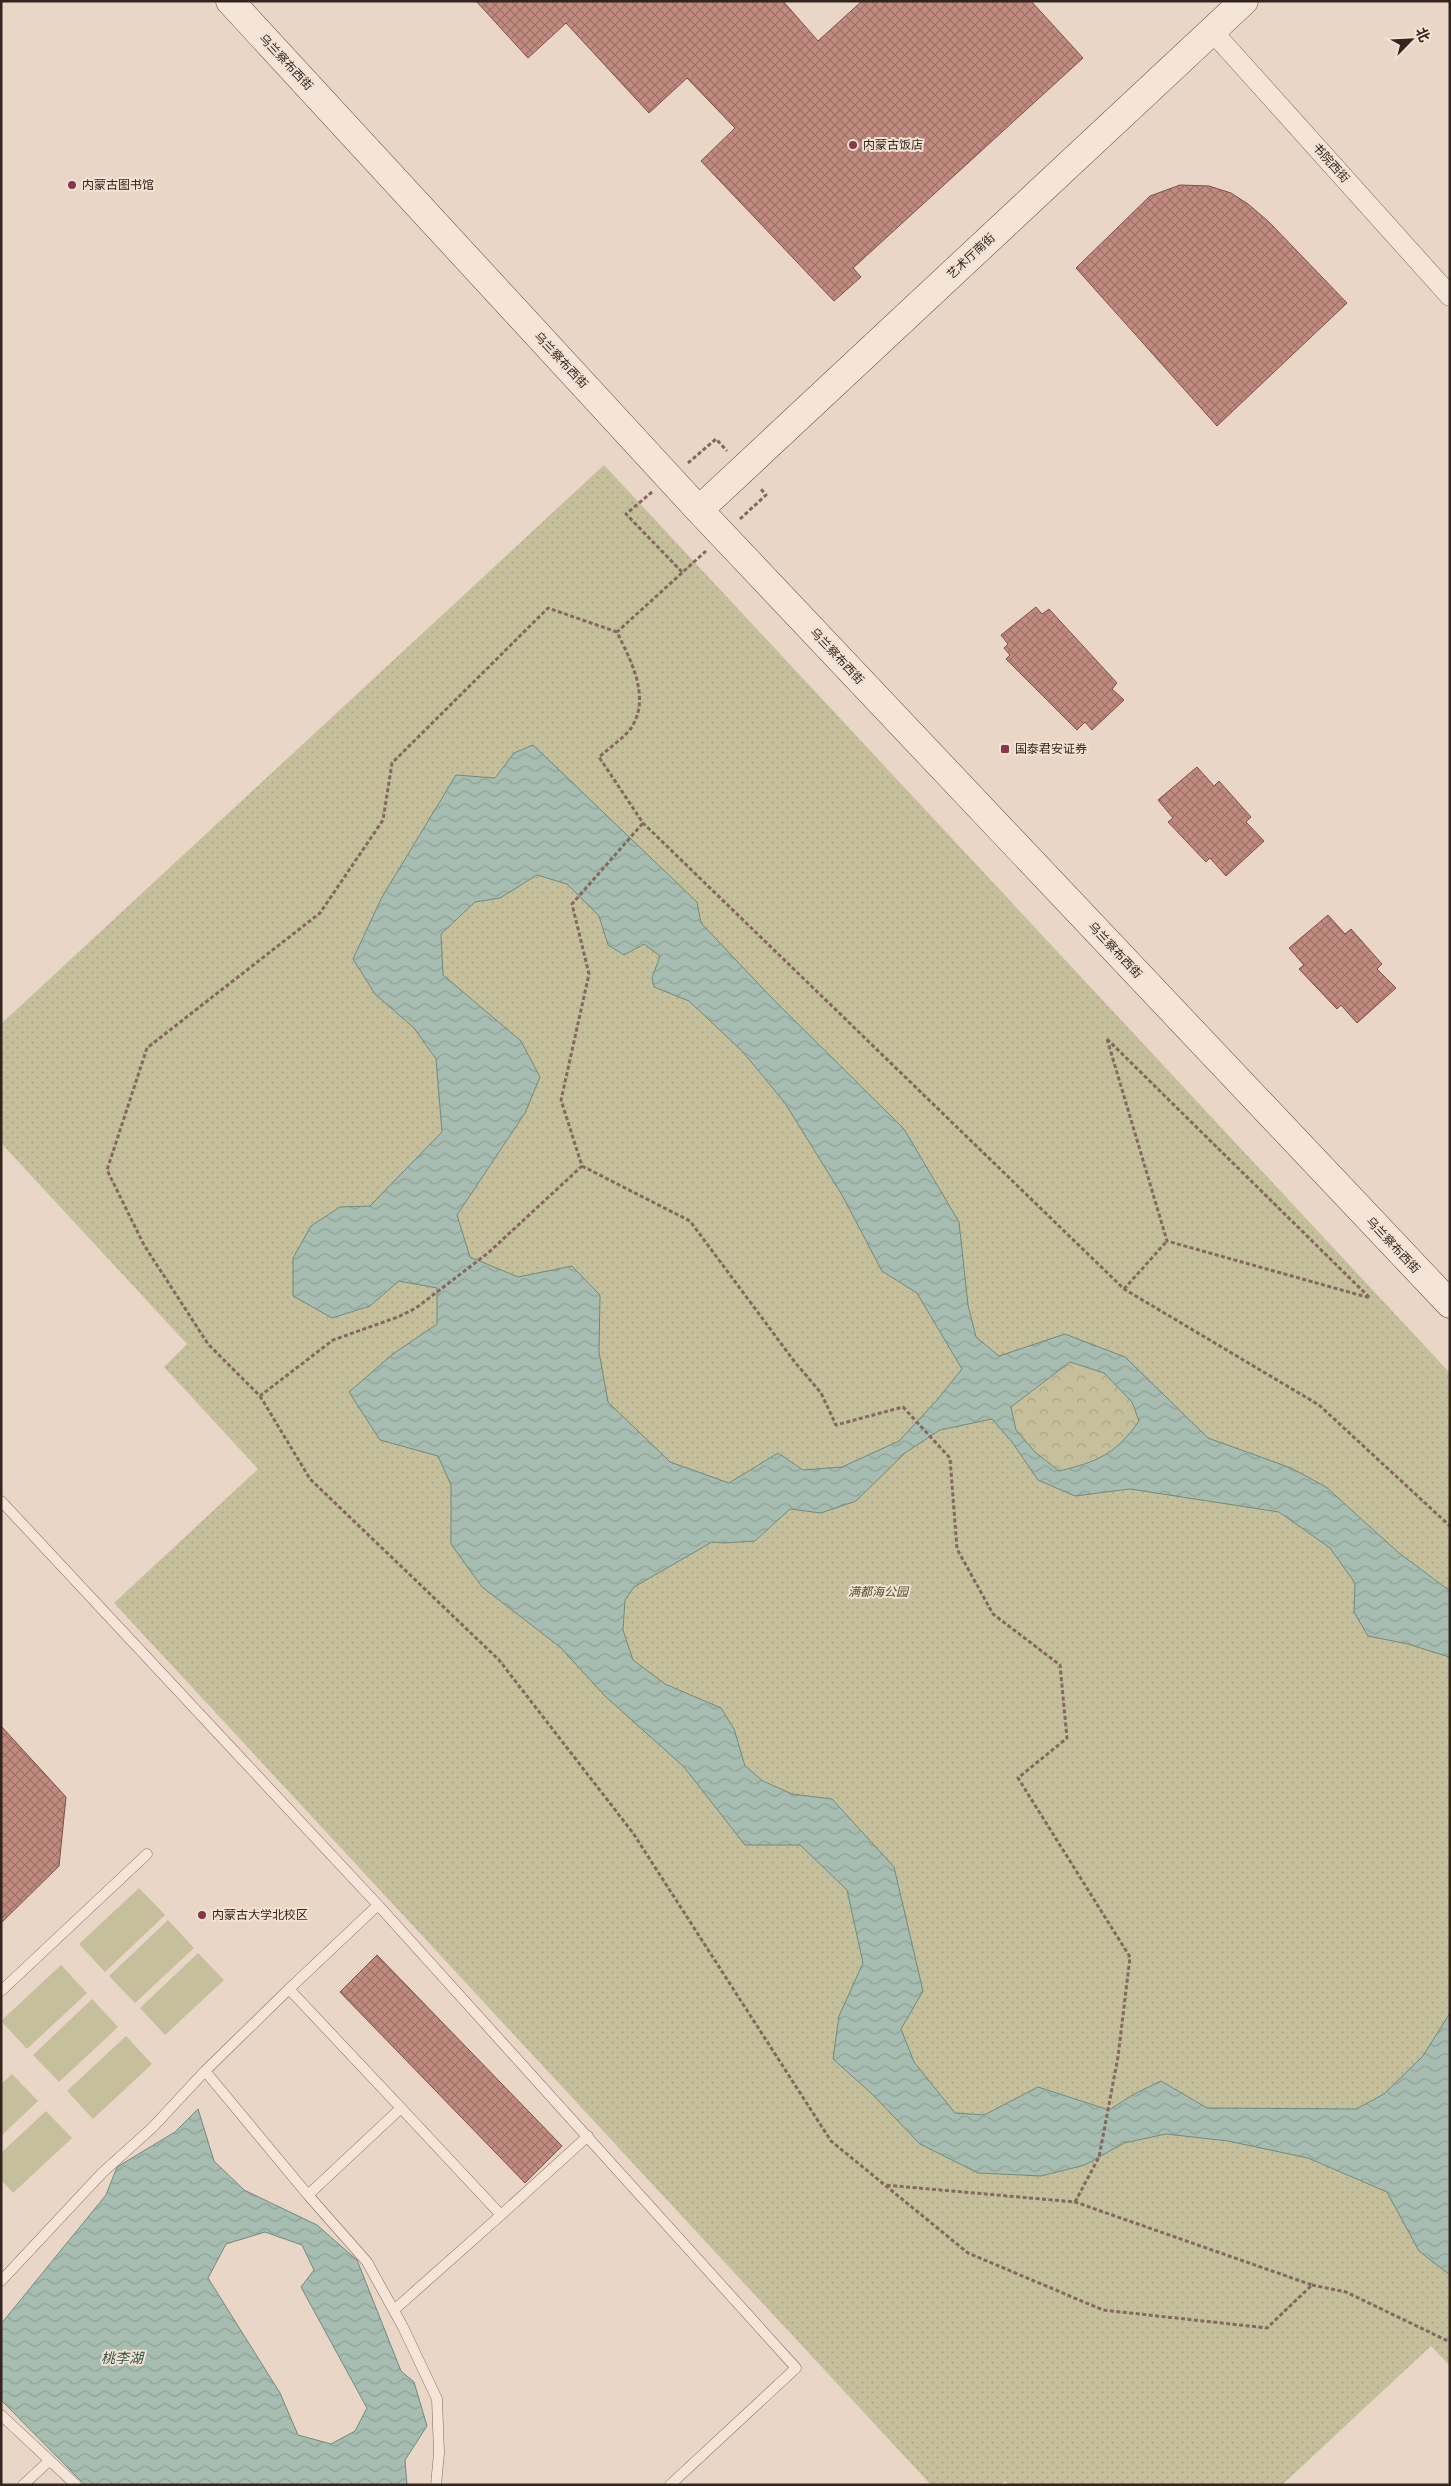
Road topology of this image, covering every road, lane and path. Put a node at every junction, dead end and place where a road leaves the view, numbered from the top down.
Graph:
1 (230, 1) edge
2 (1244, 1) edge
3 (1212, 31) junction
4 (1450, 296) edge
5 (699, 510) junction
6 (682, 572) dead end
7 (617, 632) junction
8 (643, 823) junction
9 (582, 1166) junction
10 (1167, 1240) junction
11 (1124, 1289) junction
12 (1450, 1304) edge
13 (260, 1396) junction
14 (1, 1501) edge
15 (1450, 1526) edge
16 (147, 1854) dead end
17 (378, 1904) junction
18 (289, 1988) junction
19 (1, 1991) edge
20 (205, 2071) junction
21 (401, 2108) junction
22 (588, 2136) junction
23 (885, 2185) junction
24 (308, 2195) junction
25 (1075, 2202) junction
26 (501, 2215) junction
27 (1, 2281) edge
28 (1312, 2285) junction
29 (394, 2310) junction
30 (1450, 2342) edge
31 (1, 2415) edge
32 (49, 2461) junction
33 (23, 2485) edge
34 (76, 2485) edge
35 (436, 2485) edge
36 (670, 2485) edge

1 - 5 street, 乌兰察布西街
2 - 3 street, 艺术厅南街
3 - 4 street, 书院西街
3 - 5 street, 艺术厅南街
5 - 12 street, 乌兰察布西街
6 - 7 path
7 - 8 path
7 - 13 path
8 - 9 path
8 - 11 path
9 - 13 path
9 - 25 path
10 - 10 path
10 - 11 path
11 - 15 path
13 - 23 path
14 - 17 lane
16 - 19 lane
17 - 18 lane
17 - 22 lane
18 - 20 lane
18 - 21 lane
20 - 24 lane
20 - 27 lane
21 - 24 lane
21 - 26 lane
22 - 26 lane
22 - 36 lane
23 - 25 path
23 - 28 path
24 - 29 lane
25 - 28 path
26 - 29 lane
28 - 30 path
29 - 35 lane
31 - 32 lane
32 - 33 lane
32 - 34 lane

